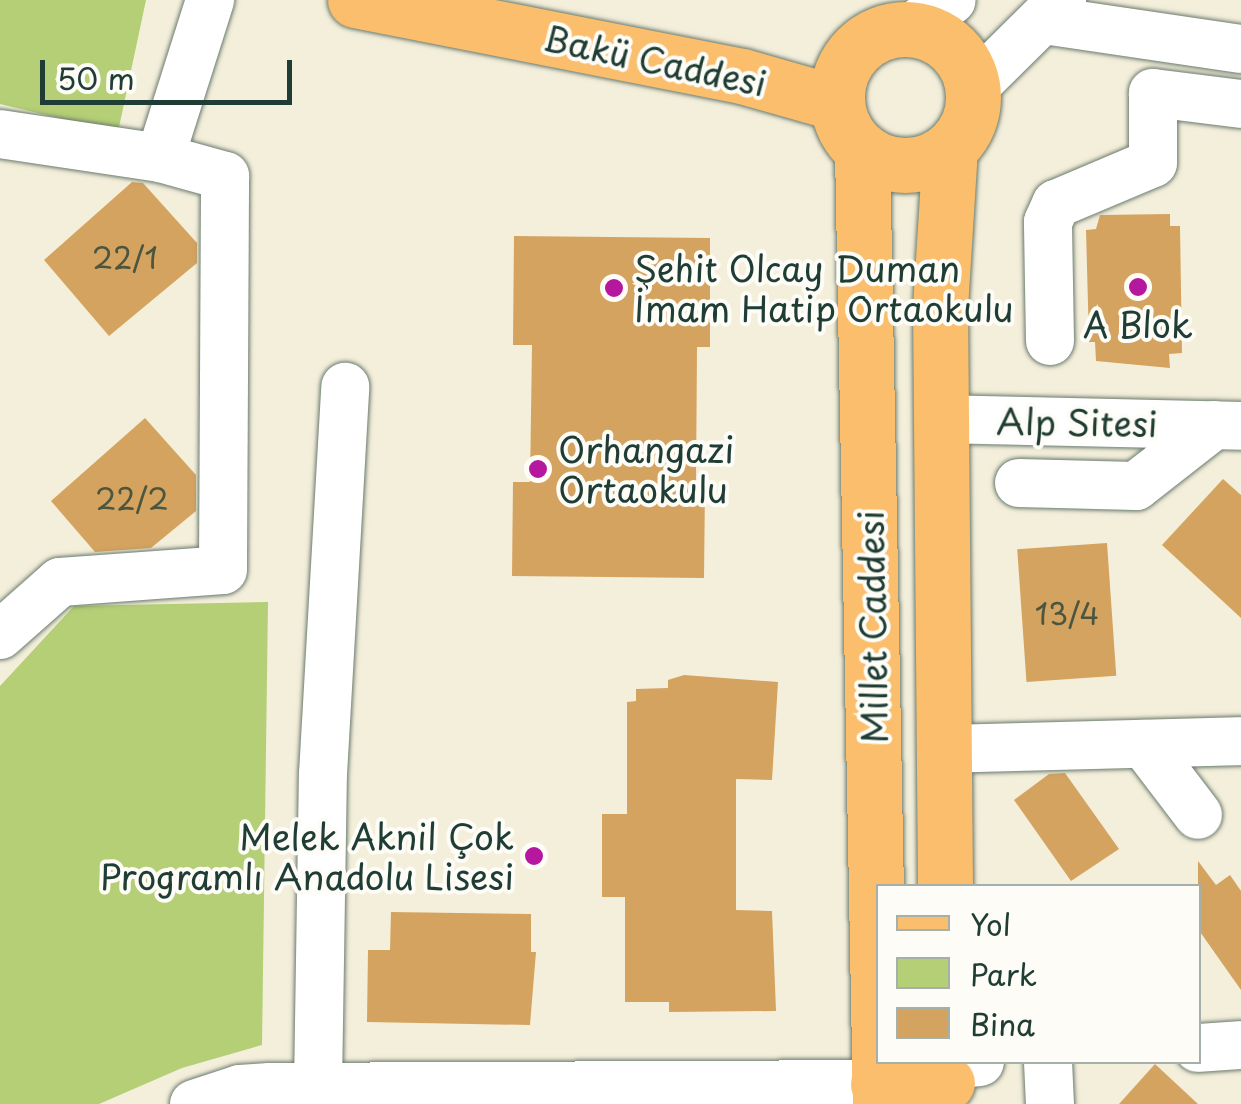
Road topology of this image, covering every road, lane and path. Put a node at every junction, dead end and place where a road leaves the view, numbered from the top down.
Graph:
1 (210, 0) edge
2 (355, 0) edge
3 (523, 0) edge
4 (1053, 10) edge
5 (903, 21) edge
6 (1241, 49) edge
7 (972, 89) junction
8 (837, 103) junction
9 (1241, 104) edge
10 (0, 134) edge
11 (862, 150) junction
12 (950, 150) junction
13 (160, 158) junction
14 (1050, 341) dead end
15 (345, 387) dead end
16 (940, 420) junction
17 (1227, 426) edge
18 (1019, 483) dead end
19 (0, 635) edge
20 (1241, 741) edge
21 (1144, 744) junction
22 (944, 749) junction
23 (1198, 815) dead end
24 (945, 884) edge
25 (876, 927) edge
26 (1241, 1045) edge
27 (1201, 1048) edge
28 (878, 1064) edge
29 (1048, 1064) edge
30 (953, 1075) edge
31 (318, 1087) junction
32 (879, 1094) edge
33 (206, 1101) edge
34 (1050, 1104) edge

1 - 13 street
2 - 8 main road, Bakü Caddesi
3 - 5 main road, Bakü Caddesi
4 - 6 street
4 - 7 street
5 - 7 main road
5 - 8 main road
7 - 12 main road
8 - 11 main road
9 - 14 street
10 - 13 street
11 - 12 main road
11 - 25 main road, Millet Caddesi
12 - 16 main road, Millet Caddesi
13 - 19 street
15 - 31 street
16 - 17 street, Alp Sitesi
16 - 22 main road, Millet Caddesi
17 - 18 street, Alp Sitesi
20 - 21 street
21 - 22 street
21 - 23 street
22 - 24 main road, Millet Caddesi
26 - 27 street
28 - 32 main road, Millet Caddesi
29 - 34 street
30 - 32 main road
31 - 32 street
31 - 33 street

